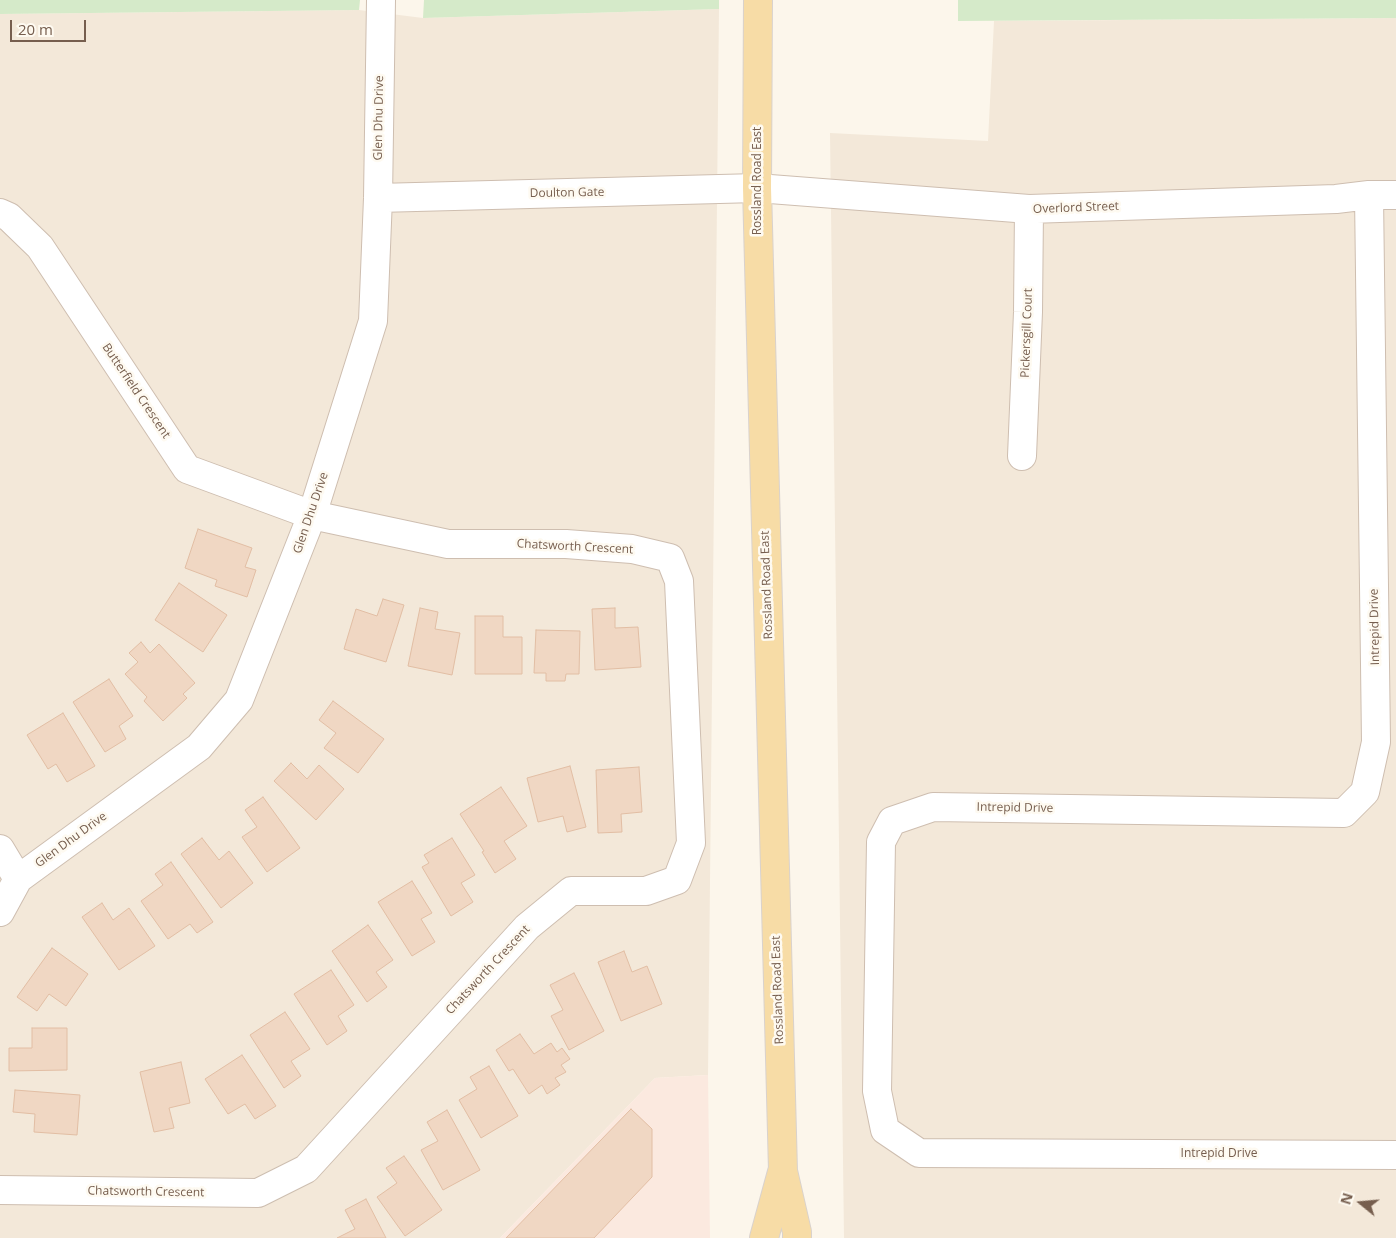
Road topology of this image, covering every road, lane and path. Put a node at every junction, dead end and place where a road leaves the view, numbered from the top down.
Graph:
1 (381, 0) edge
2 (758, 0) edge
3 (757, 188) junction
4 (1369, 195) junction
5 (1396, 196) edge
6 (378, 198) junction
7 (1029, 209) junction
8 (0, 213) edge
9 (1022, 456) dead end
10 (312, 515) junction
11 (0, 849) edge
12 (18, 879) junction
13 (0, 912) edge
14 (1396, 1155) edge
15 (783, 1171) junction
16 (0, 1190) edge
17 (764, 1238) edge
18 (797, 1238) edge

1 - 6 street, Glen Dhu Drive
2 - 3 main road, Rossland Road East
3 - 6 street, Doulton Gate
3 - 7 street, Overlord Street
3 - 15 main road, Rossland Road East
4 - 5 street, Overlord Street
4 - 7 street, Overlord Street
4 - 14 street, Intrepid Drive
6 - 10 street, Glen Dhu Drive
7 - 9 street, Pickersgill Court
8 - 10 street, Butterfield Crescent
10 - 12 street, Glen Dhu Drive
10 - 16 street, Chatsworth Crescent
11 - 12 street
12 - 13 street, Glen Dhu Drive
15 - 17 main road, Rossland Road East
15 - 18 main road, Rossland Road East

